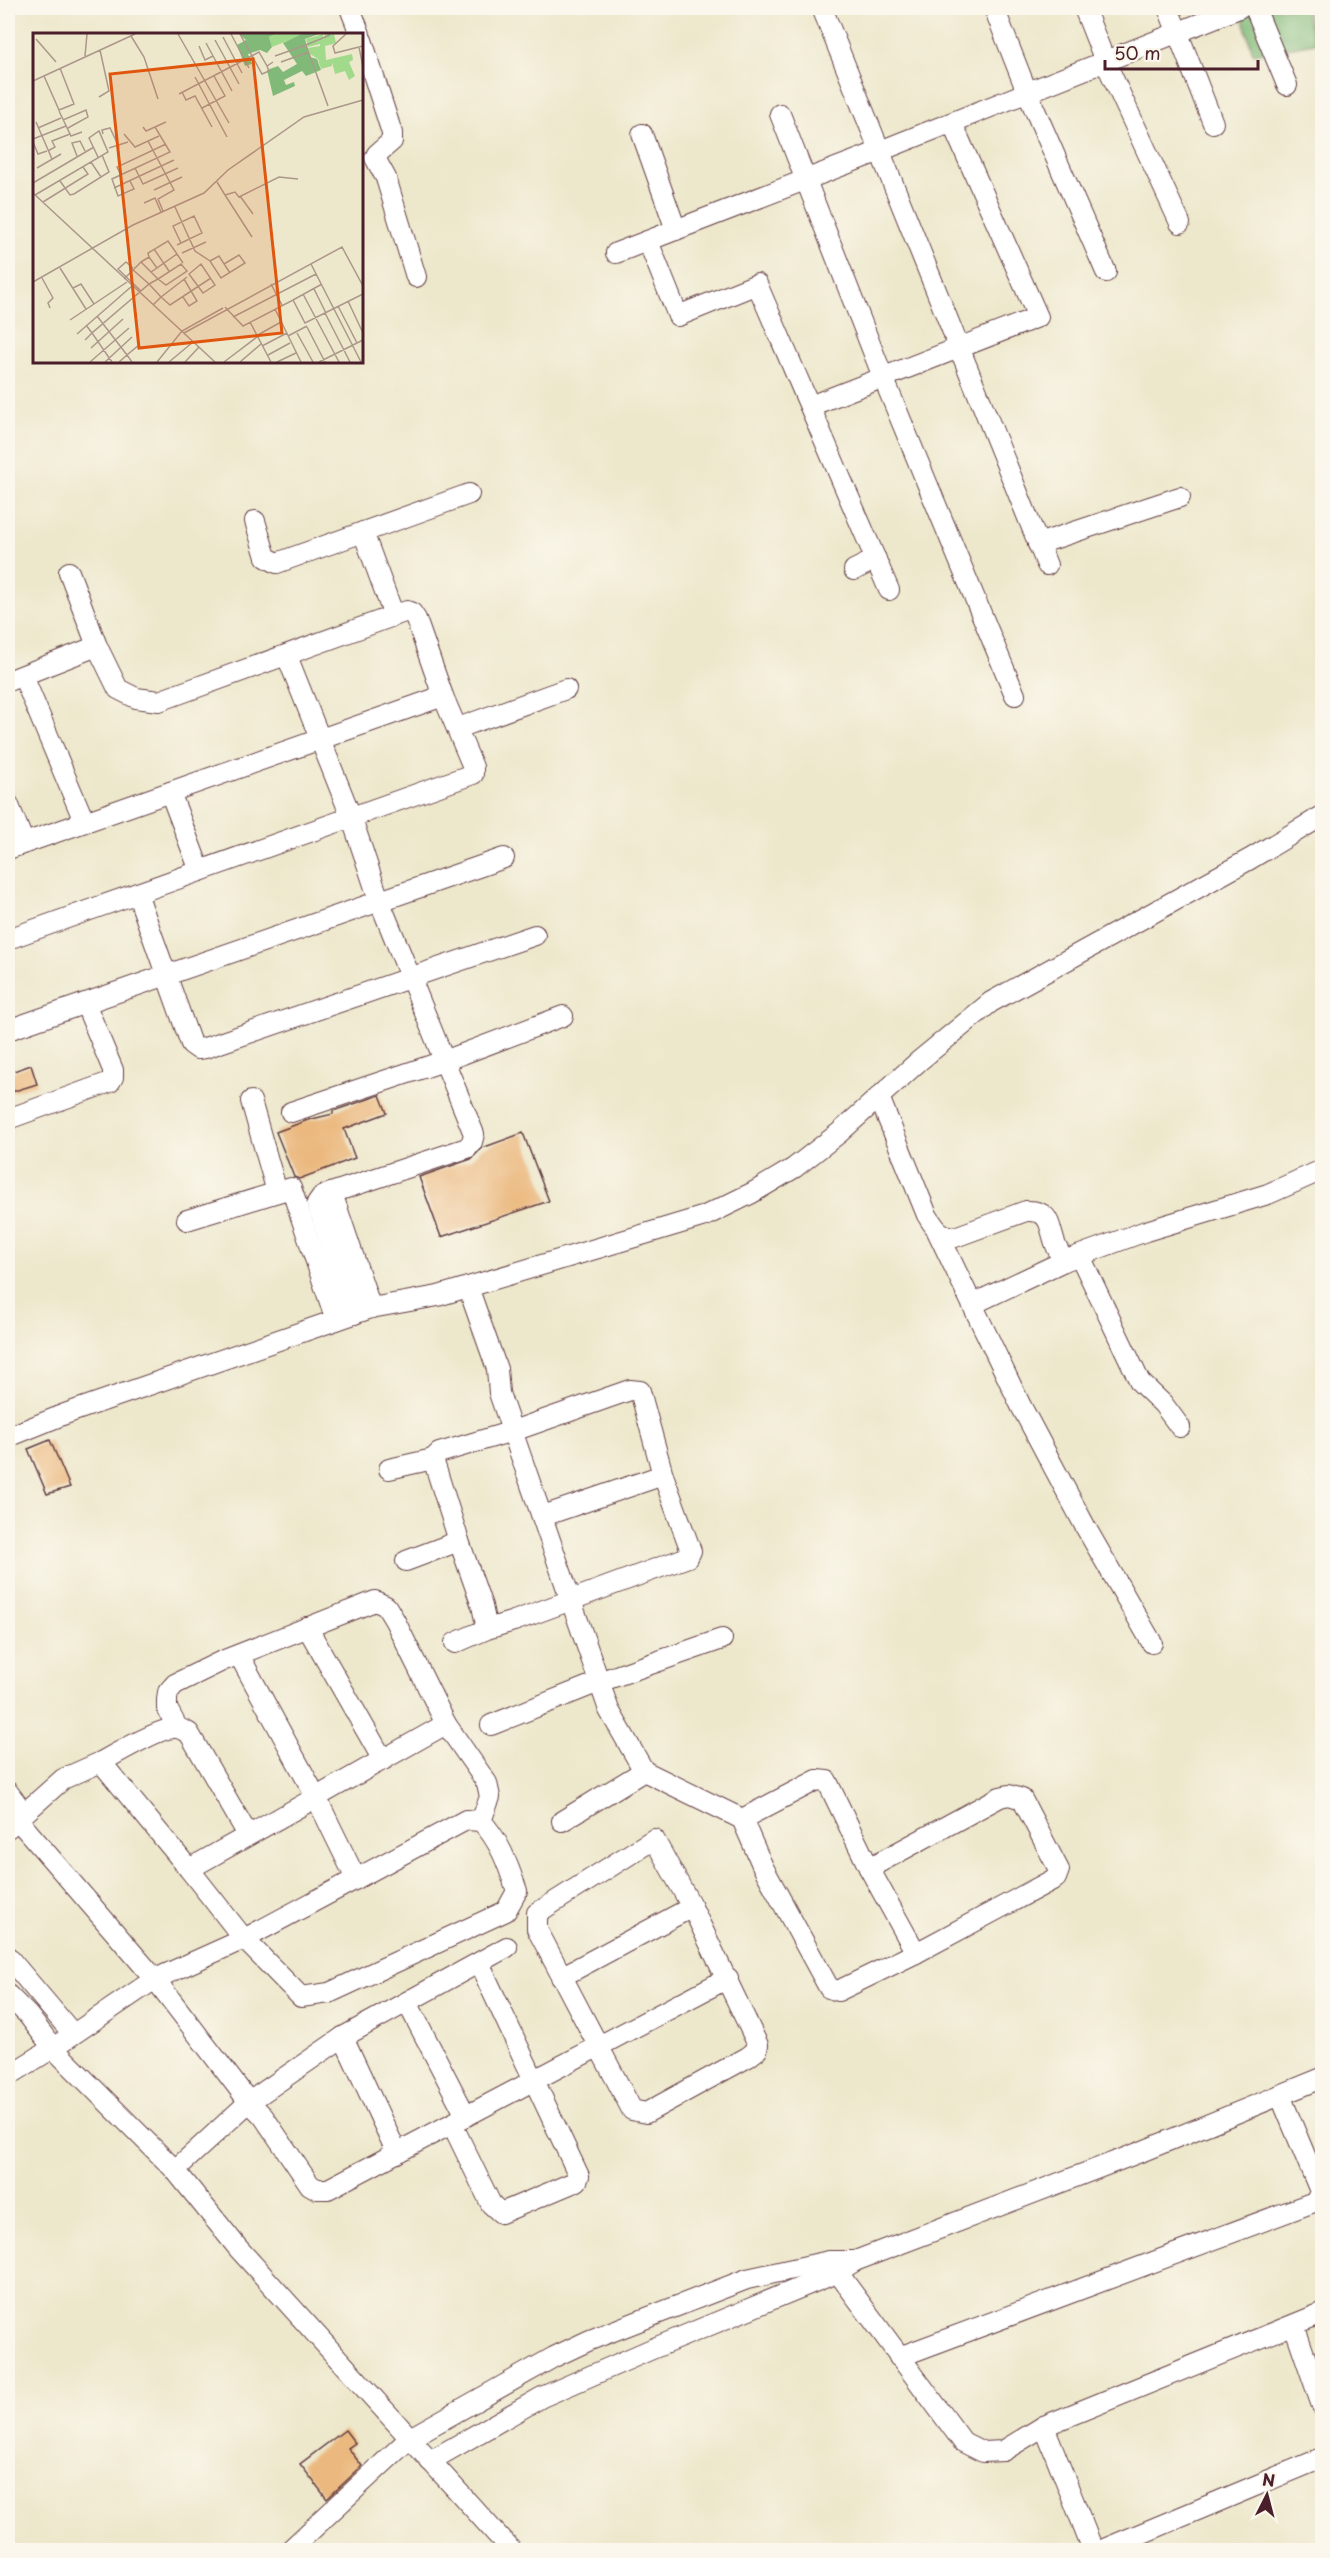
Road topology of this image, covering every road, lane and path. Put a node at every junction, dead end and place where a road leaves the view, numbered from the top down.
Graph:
1 (350, 8) edge
2 (822, 8) edge
3 (994, 8) edge
4 (1084, 8) edge
5 (1168, 8) edge
6 (1239, 8) edge
7 (1255, 8) edge
8 (1177, 32) junction
9 (360, 33) edge
10 (363, 43) edge
11 (1106, 61) junction
12 (1287, 85) dead end
13 (1027, 92) junction
14 (780, 114) dead end
15 (952, 123) junction
16 (1213, 123) dead end
17 (642, 134) dead end
18 (880, 151) junction
19 (807, 179) junction
20 (1179, 223) dead end
21 (676, 230) junction
22 (648, 241) junction
23 (616, 253) dead end
24 (1106, 272) dead end
25 (416, 277) dead end
26 (959, 347) junction
27 (884, 376) junction
28 (810, 406) junction
29 (469, 494) dead end
30 (1180, 497) dead end
31 (255, 521) dead end
32 (363, 532) junction
33 (1038, 544) junction
34 (876, 560) junction
35 (1047, 566) dead end
36 (854, 570) dead end
37 (69, 572) dead end
38 (889, 590) dead end
39 (394, 616) junction
40 (97, 646) junction
41 (287, 656) junction
42 (15, 678) edge
43 (566, 689) dead end
44 (1015, 695) dead end
45 (443, 696) junction
46 (458, 728) junction
47 (320, 739) junction
48 (170, 792) junction
49 (8, 803) edge
50 (1323, 816) edge
51 (352, 819) junction
52 (84, 821) junction
53 (16, 846) edge
54 (504, 858) dead end
55 (200, 871) junction
56 (137, 893) junction
57 (379, 900) junction
58 (535, 935) dead end
59 (8, 939) edge
60 (166, 975) junction
61 (411, 978) junction
62 (85, 1003) junction
63 (563, 1016) dead end
64 (8, 1030) edge
65 (444, 1061) junction
66 (879, 1097) junction
67 (251, 1101) dead end
68 (291, 1112) dead end
69 (8, 1119) edge
70 (1323, 1170) edge
71 (277, 1192) junction
72 (187, 1220) dead end
73 (937, 1231) junction
74 (1072, 1259) junction
75 (468, 1287) junction
76 (973, 1304) junction
77 (354, 1314) junction
78 (1180, 1427) dead end
79 (518, 1429) junction
80 (8, 1437) edge
81 (433, 1459) junction
82 (389, 1469) dead end
83 (663, 1475) junction
84 (549, 1513) junction
85 (459, 1541) junction
86 (406, 1561) dead end
87 (577, 1598) junction
88 (307, 1628) junction
89 (487, 1629) junction
90 (722, 1639) dead end
91 (455, 1643) dead end
92 (1152, 1643) dead end
93 (239, 1655) junction
94 (604, 1681) junction
95 (446, 1724) junction
96 (491, 1725) dead end
97 (177, 1727) junction
98 (383, 1760) junction
99 (101, 1762) junction
100 (644, 1771) junction
101 (8, 1792) edge
102 (316, 1797) junction
103 (742, 1819) junction
104 (16, 1820) edge
105 (481, 1821) junction
106 (562, 1821) dead end
107 (249, 1835) junction
108 (869, 1868) junction
109 (189, 1869) junction
110 (356, 1879) junction
111 (692, 1907) junction
112 (244, 1939) junction
113 (507, 1947) dead end
114 (916, 1953) junction
115 (8, 1956) edge
116 (479, 1963) junction
117 (561, 1977) junction
118 (155, 1978) junction
119 (728, 1978) junction
120 (8, 1995) edge
121 (407, 2002) junction
122 (73, 2034) junction
123 (343, 2037) junction
124 (597, 2046) junction
125 (53, 2048) junction
126 (8, 2076) edge
127 (1323, 2079) edge
128 (535, 2080) junction
129 (1280, 2095) junction
130 (249, 2102) junction
131 (459, 2120) junction
132 (397, 2153) junction
133 (175, 2170) junction
134 (1323, 2198) edge
135 (833, 2267) junction
136 (1323, 2313) edge
137 (1294, 2325) junction
138 (899, 2357) junction
139 (1323, 2406) edge
140 (1044, 2426) junction
141 (410, 2438) junction
142 (1323, 2458) edge
143 (430, 2462) junction
144 (290, 2550) edge
145 (508, 2550) edge
146 (1093, 2550) edge
147 (1102, 2550) edge

1 - 9 street
2 - 18 street
3 - 13 street
4 - 11 street
5 - 8 street
6 - 8 street
7 - 12 street
8 - 11 street
8 - 16 street
10 - 25 street
11 - 13 street
11 - 20 street
13 - 15 street
13 - 24 street
14 - 19 street
15 - 18 street
15 - 26 street
17 - 21 street
18 - 19 street
18 - 26 street
19 - 21 street
19 - 27 street
21 - 22 street
22 - 23 street
22 - 28 street
26 - 27 street
26 - 33 street
27 - 28 street
27 - 44 street
28 - 34 street
29 - 32 street
30 - 33 street
31 - 32 street
32 - 39 street
33 - 35 street
34 - 36 street
34 - 38 street
37 - 40 street
39 - 41 street
39 - 45 street
40 - 41 street
40 - 42 street
41 - 47 street
42 - 52 street
43 - 46 street
45 - 46 street
45 - 47 street
46 - 51 street
47 - 48 street
47 - 51 street
48 - 52 street
48 - 55 street
49 - 53 street
50 - 66 street
51 - 55 street
51 - 57 street
52 - 53 street
54 - 57 street
55 - 56 street
56 - 59 street
56 - 60 street
57 - 60 street
57 - 61 street
58 - 61 street
60 - 61 street
60 - 62 street
61 - 65 street
62 - 64 street
62 - 69 street
63 - 65 street
65 - 68 street
65 - 77 street
66 - 73 street
66 - 75 street
67 - 71 street
70 - 74 street
71 - 72 street
71 - 77 street
73 - 74 street
73 - 76 street
74 - 76 street
74 - 78 street
75 - 77 street
75 - 79 street
76 - 92 street
77 - 80 street
79 - 81 street
79 - 83 street
79 - 84 street
81 - 82 street
81 - 85 street
83 - 84 street
83 - 87 street
84 - 87 street
85 - 86 street
85 - 89 street
87 - 89 street
87 - 94 street
88 - 93 street
88 - 95 street
88 - 98 street
89 - 91 street
90 - 94 street
93 - 97 street
93 - 102 street
94 - 96 street
94 - 100 street
95 - 98 street
95 - 105 street
97 - 99 street
97 - 107 street
98 - 102 street
99 - 104 street
99 - 109 street
100 - 103 street
100 - 106 street
101 - 104 street
102 - 107 street
102 - 110 street
103 - 108 street
103 - 114 street
104 - 118 street
105 - 110 street
105 - 112 street
107 - 109 street
108 - 114 street
108 - 114 street
109 - 112 street
110 - 112 street
111 - 117 street
111 - 117 street
111 - 119 street
112 - 118 street
113 - 116 street
115 - 122 street
116 - 121 street
116 - 128 street
117 - 124 street
118 - 122 street
118 - 130 street
119 - 124 street
119 - 124 street
120 - 125 street
121 - 123 street
121 - 131 street
122 - 125 street
123 - 130 street
123 - 132 street
124 - 128 street
125 - 126 street
125 - 133 street
127 - 129 street
128 - 131 street
128 - 131 street
129 - 134 street
129 - 135 street
130 - 132 street
130 - 133 street
131 - 132 street
133 - 141 street
134 - 138 street
135 - 138 street
135 - 141 street
135 - 143 street
136 - 137 street
137 - 139 street
137 - 140 street
138 - 140 street
140 - 146 street
141 - 143 street
141 - 144 street
142 - 147 street
143 - 145 street

